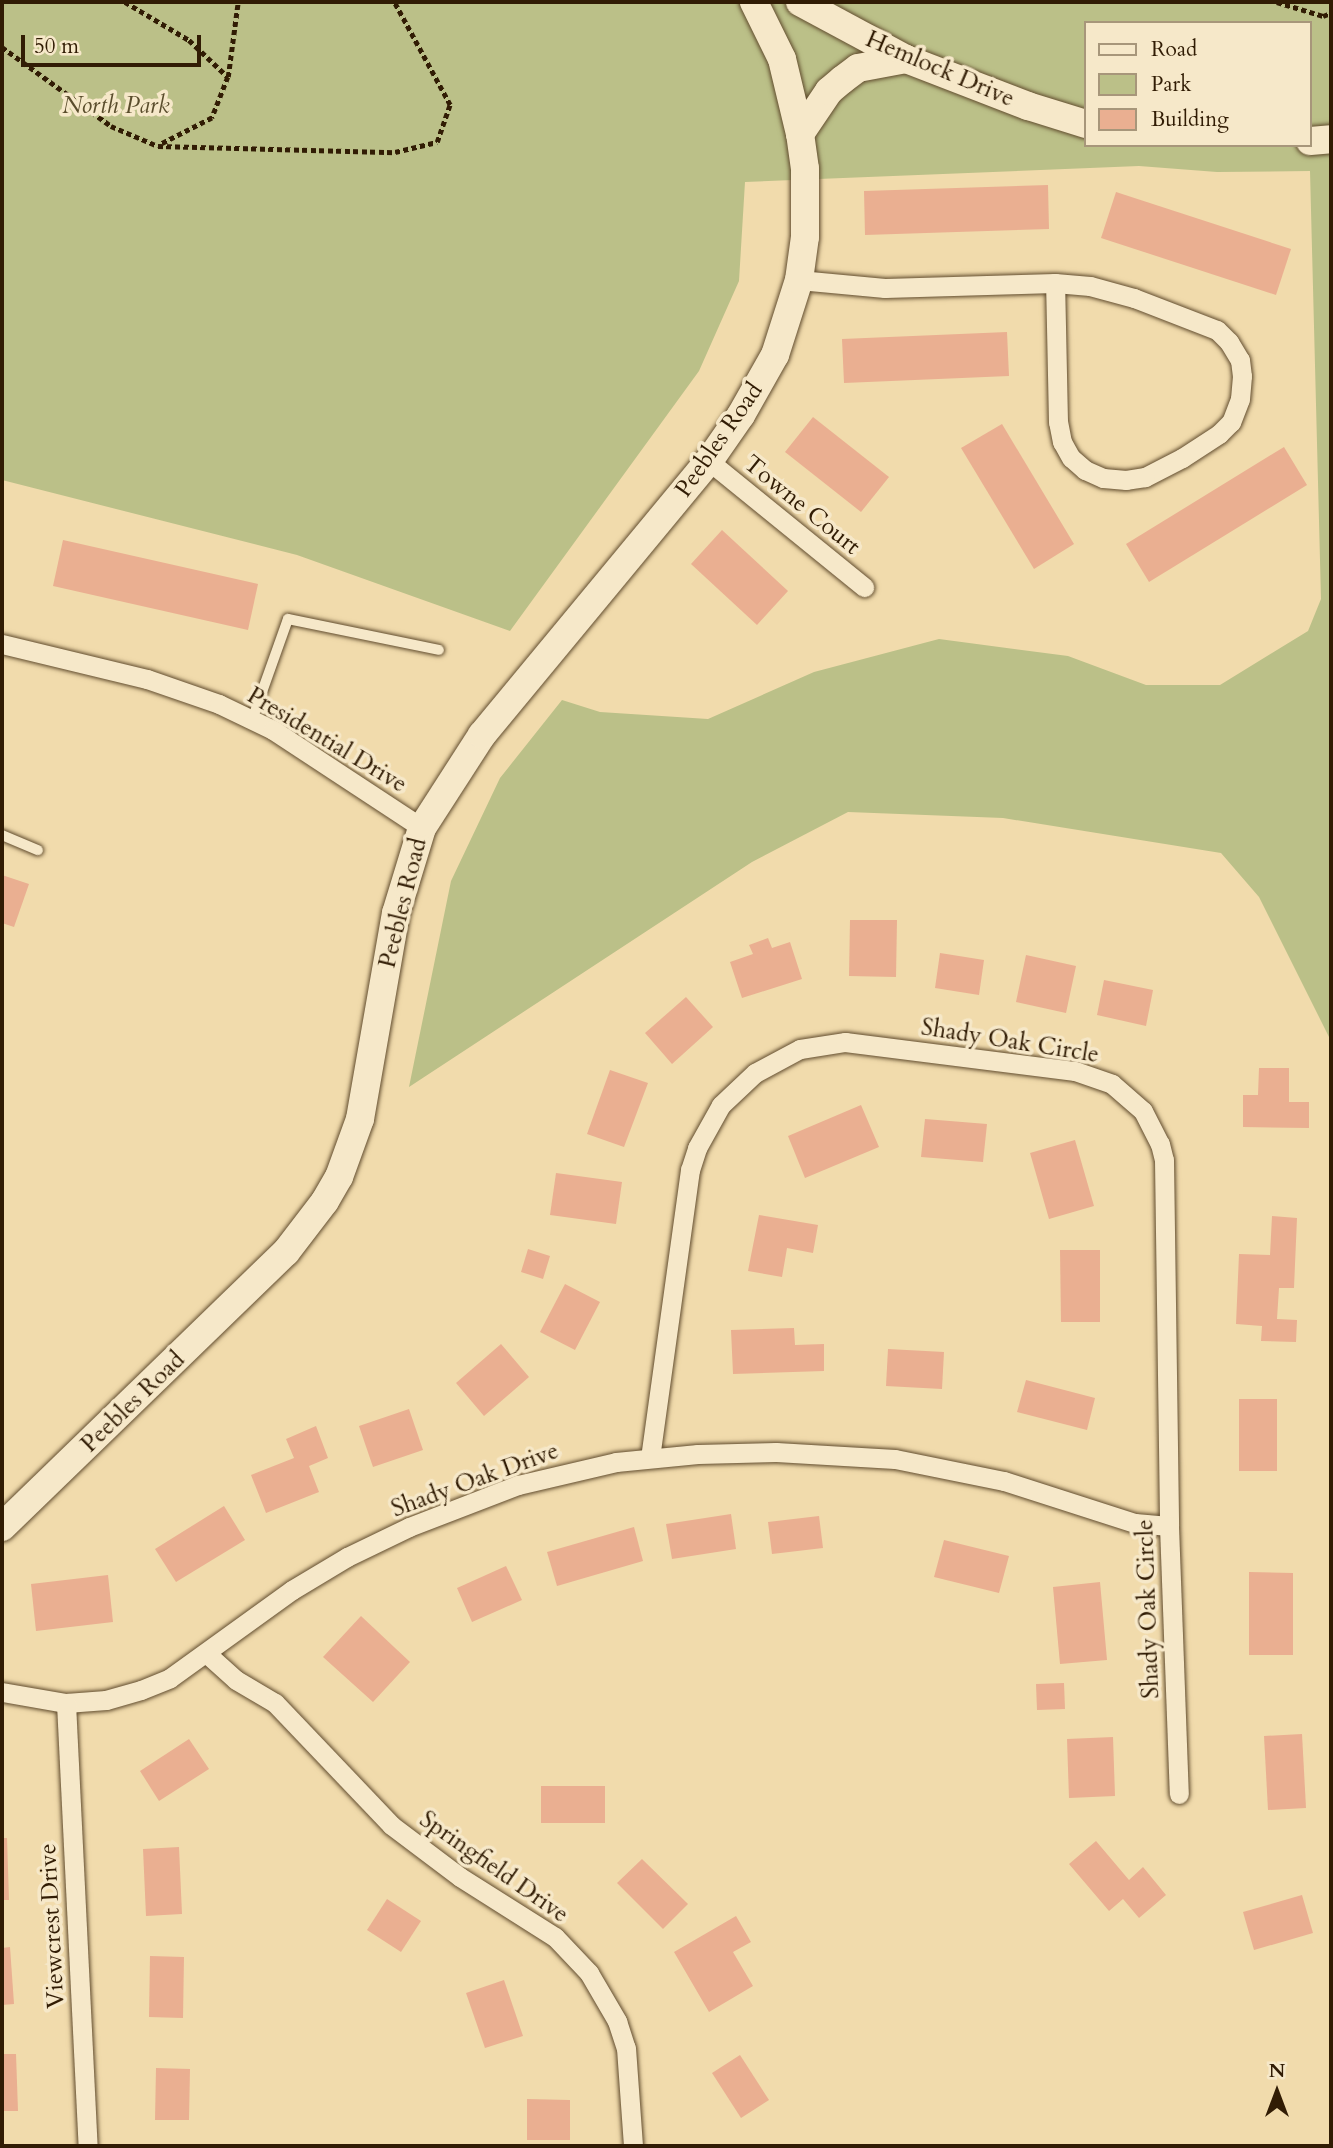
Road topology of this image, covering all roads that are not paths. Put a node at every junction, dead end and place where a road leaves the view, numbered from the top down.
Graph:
1 (754, 2) edge
2 (800, 2) edge
3 (906, 59) junction
4 (1084, 123) edge
5 (800, 134) junction
6 (1331, 139) edge
7 (1312, 141) edge
8 (799, 280) junction
9 (1055, 283) junction
10 (709, 461) junction
11 (864, 587) dead end
12 (2, 644) edge
13 (439, 650) dead end
14 (252, 720) junction
15 (422, 828) junction
16 (2, 835) edge
17 (38, 850) dead end
18 (650, 1458) junction
19 (1170, 1526) junction
20 (2, 1527) edge
21 (206, 1653) junction
22 (2, 1692) edge
23 (66, 1703) junction
24 (1179, 1794) dead end
25 (88, 2146) edge
26 (633, 2146) edge

1 - 5 street, Peebles Road
2 - 3 street, Hemlock Drive
3 - 4 street, Hemlock Drive
3 - 5 street
5 - 8 street, Peebles Road
6 - 7 street
8 - 9 street
8 - 10 street, Peebles Road
9 - 9 street
10 - 11 street, Towne Court
10 - 15 street, Peebles Road
12 - 14 street, Presidential Drive
13 - 14 lane
14 - 15 street, Presidential Drive
15 - 20 street, Peebles Road
16 - 17 lane
18 - 19 street, Shady Oak Drive
18 - 19 street, Shady Oak Circle
18 - 21 street, Shady Oak Drive
19 - 24 street, Shady Oak Circle
21 - 23 street, Shady Oak Drive
21 - 26 street, Springfield Drive
22 - 23 street, Shady Oak Drive
23 - 25 street, Viewcrest Drive

